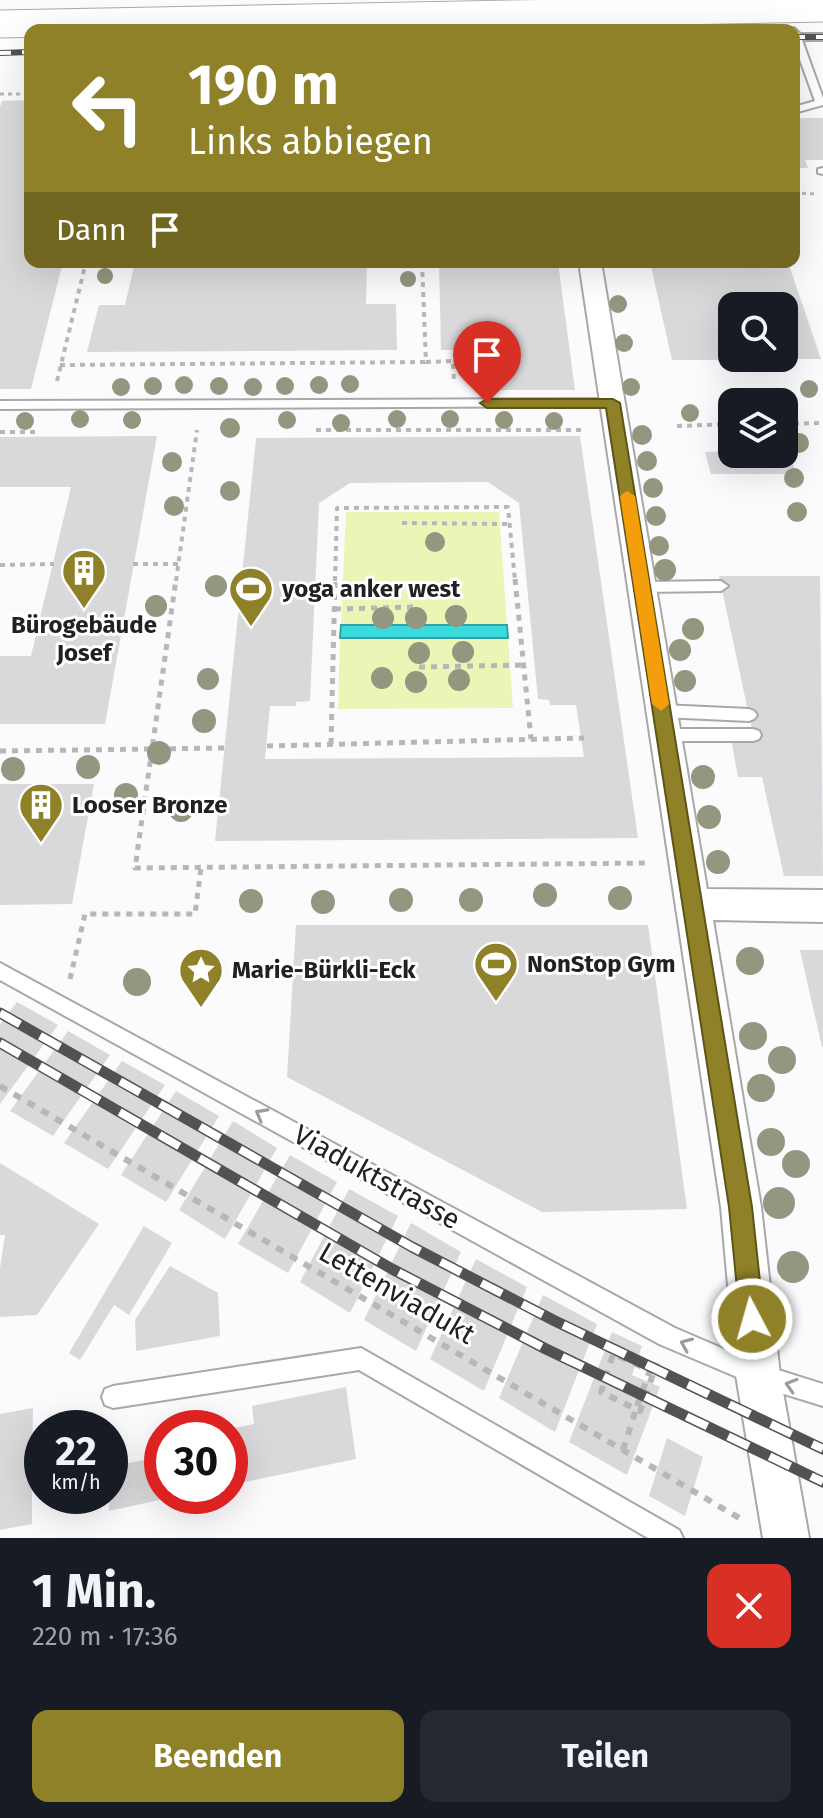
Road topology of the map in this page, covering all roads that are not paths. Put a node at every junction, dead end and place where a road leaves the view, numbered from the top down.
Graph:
1 (781, 0) edge
2 (545, 2) edge
3 (308, 5) edge
4 (823, 11) edge
5 (0, 16) edge
6 (596, 18) edge
7 (632, 23) dead end
8 (260, 24) edge
9 (298, 24) edge
10 (578, 24) edge
11 (24, 29) edge
12 (0, 30) edge
13 (24, 30) edge
14 (24, 33) edge
15 (800, 35) edge
16 (823, 37) edge
17 (24, 44) edge
18 (0, 45) edge
19 (800, 47) edge
20 (821, 102) edge
21 (800, 110) edge
22 (591, 268) edge
23 (613, 403) junction
24 (0, 405) edge
25 (721, 586) dead end
26 (642, 587) junction
27 (749, 715) dead end
28 (664, 723) junction
29 (753, 735) dead end
30 (692, 904) junction
31 (823, 906) edge
32 (0, 971) edge
33 (758, 1375) junction
34 (823, 1395) edge
35 (113, 1397) dead end
36 (768, 1532) edge
37 (671, 1538) edge

1 - 6 main road
2 - 3 main road
2 - 6 main road
3 - 5 main road
4 - 6 lane
4 - 8 main road, bridge
6 - 9 lane
7 - 10 main road
11 - 12 main road, bridge
12 - 13 lane
12 - 14 main road
15 - 16 lane
17 - 18 main road
19 - 20 lane
20 - 21 lane
22 - 23 street
23 - 24 lane
23 - 26 street
25 - 26 lane
26 - 28 street
27 - 28 lane
28 - 29 lane
28 - 30 street
30 - 31 street
30 - 33 street
33 -> 32 lane, Viaduktstrasse
34 -> 33 lane, Viaduktstrasse
33 - 36 street
35 - 37 lane

